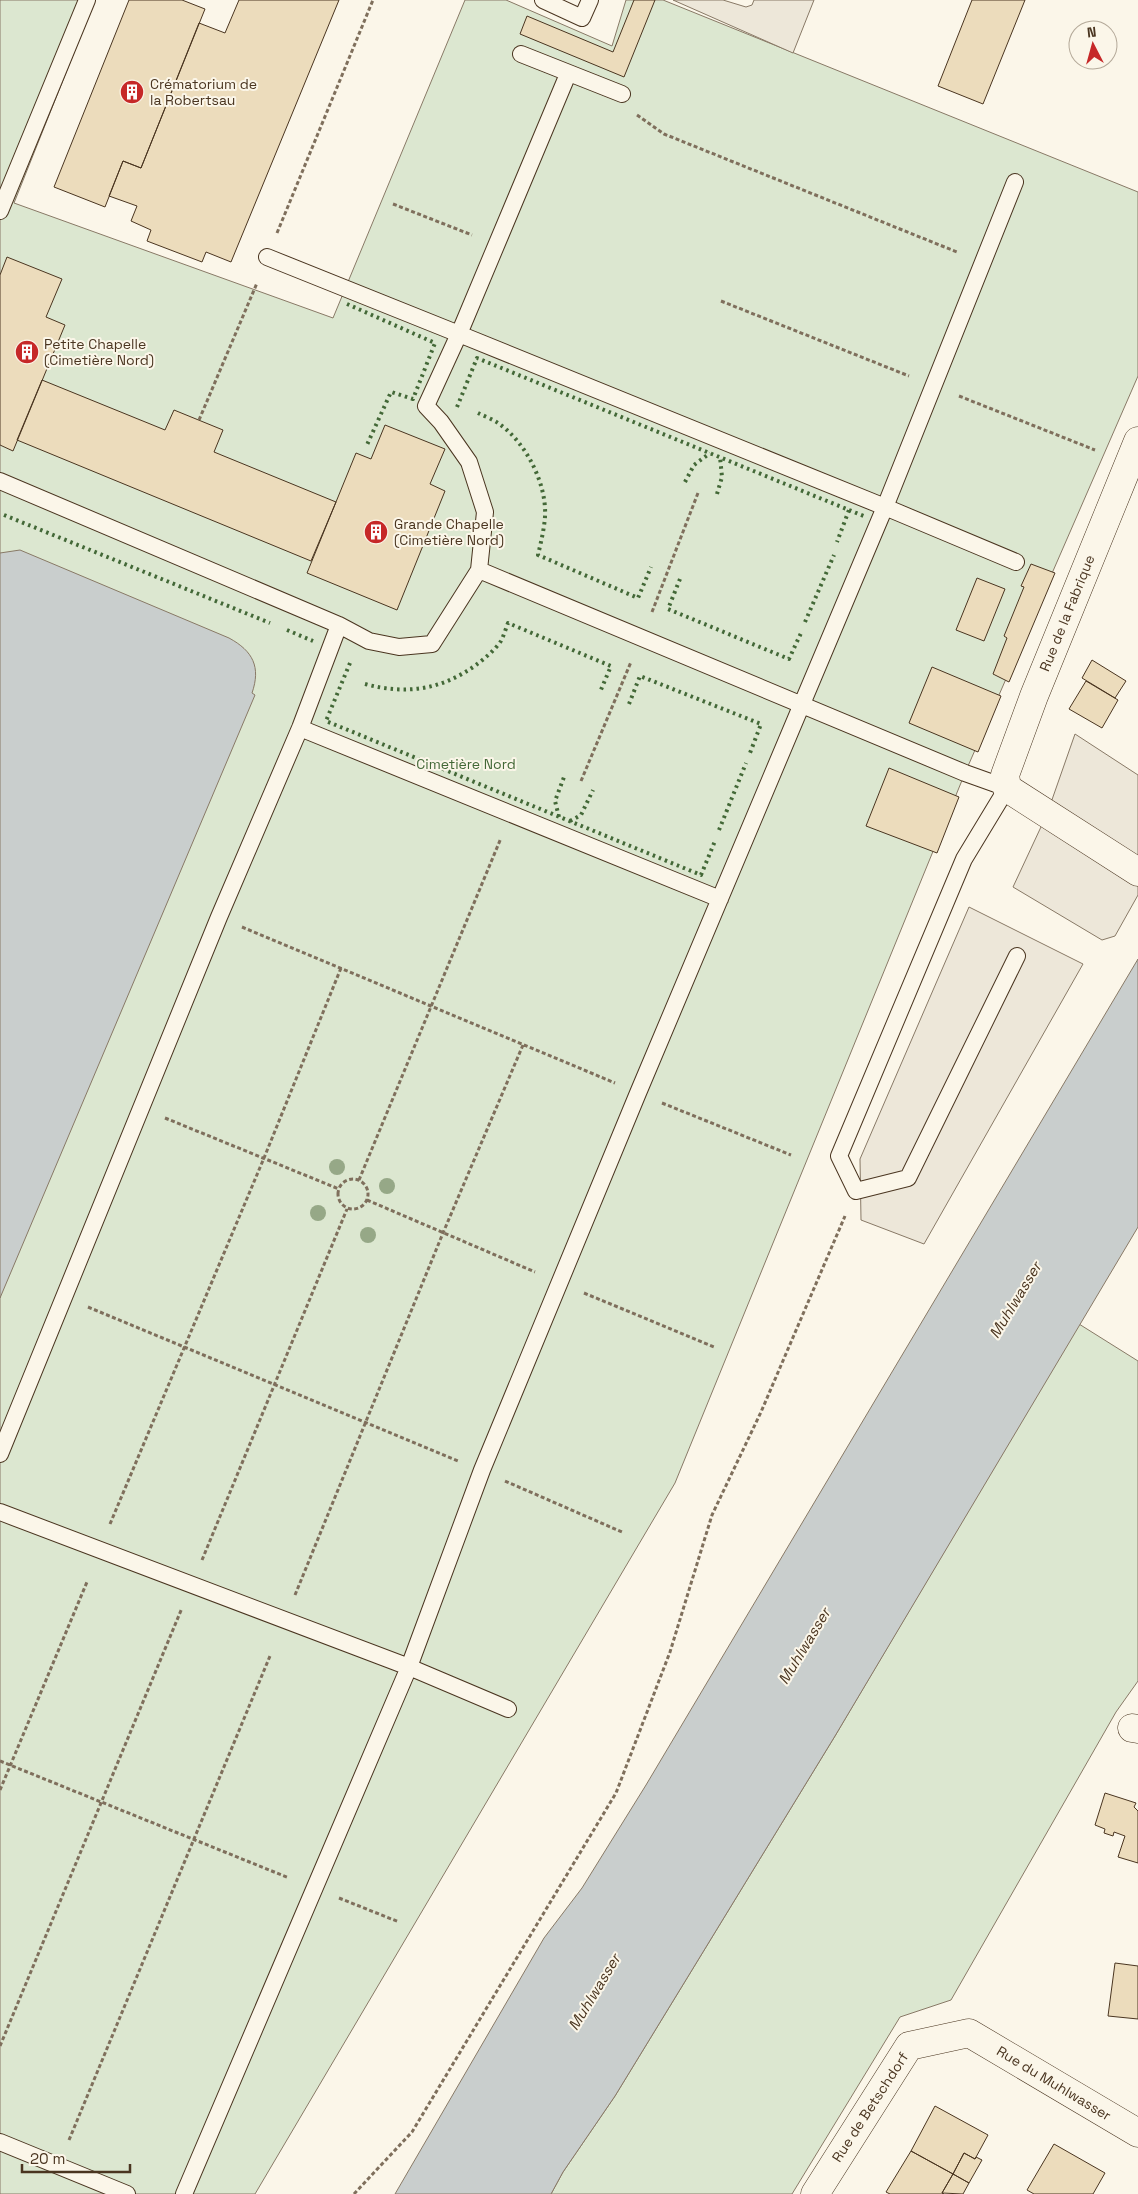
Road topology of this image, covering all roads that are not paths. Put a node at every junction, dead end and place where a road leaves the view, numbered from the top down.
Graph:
1 (87, 0) edge
2 (543, 0) edge
3 (590, 0) edge
4 (521, 54) dead end
5 (568, 74) junction
6 (622, 94) road end
7 (1015, 182) dead end
8 (0, 211) edge
9 (267, 257) road end
10 (459, 334) junction
11 (1138, 441) edge
12 (0, 481) edge
13 (885, 506) junction
14 (1016, 562) dead end
15 (479, 570) junction
16 (338, 626) junction
17 (801, 704) junction
18 (300, 728) junction
19 (1007, 788) junction
20 (1138, 872) edge
21 (720, 899) junction
22 (1017, 956) dead end
23 (0, 1454) edge
24 (0, 1512) edge
25 (409, 1667) junction
26 (508, 1709) dead end
27 (969, 2033) joint
28 (1138, 2133) edge
29 (0, 2142) edge
30 (127, 2194) edge
31 (184, 2194) edge
32 (814, 2194) edge

1 - 8 lane
2 - 3 lane
4 - 5 lane
5 - 6 lane
5 - 10 lane
7 - 13 lane
9 - 10 lane
10 - 13 lane
10 - 15 lane
11 - 19 street, Rue de la Fabrique
12 - 16 lane
13 - 14 lane
13 - 17 lane
15 - 16 lane
15 - 17 lane
16 - 18 lane
17 - 19 lane
17 - 21 lane
18 - 21 lane
18 - 23 lane
19 - 20 street
19 - 22 lane
21 - 25 lane
24 - 25 lane
25 - 26 lane
25 - 31 lane
27 - 28 street, Rue du Muhlwasser
27 - 32 street, Rue de Betschdorf
29 - 30 lane

